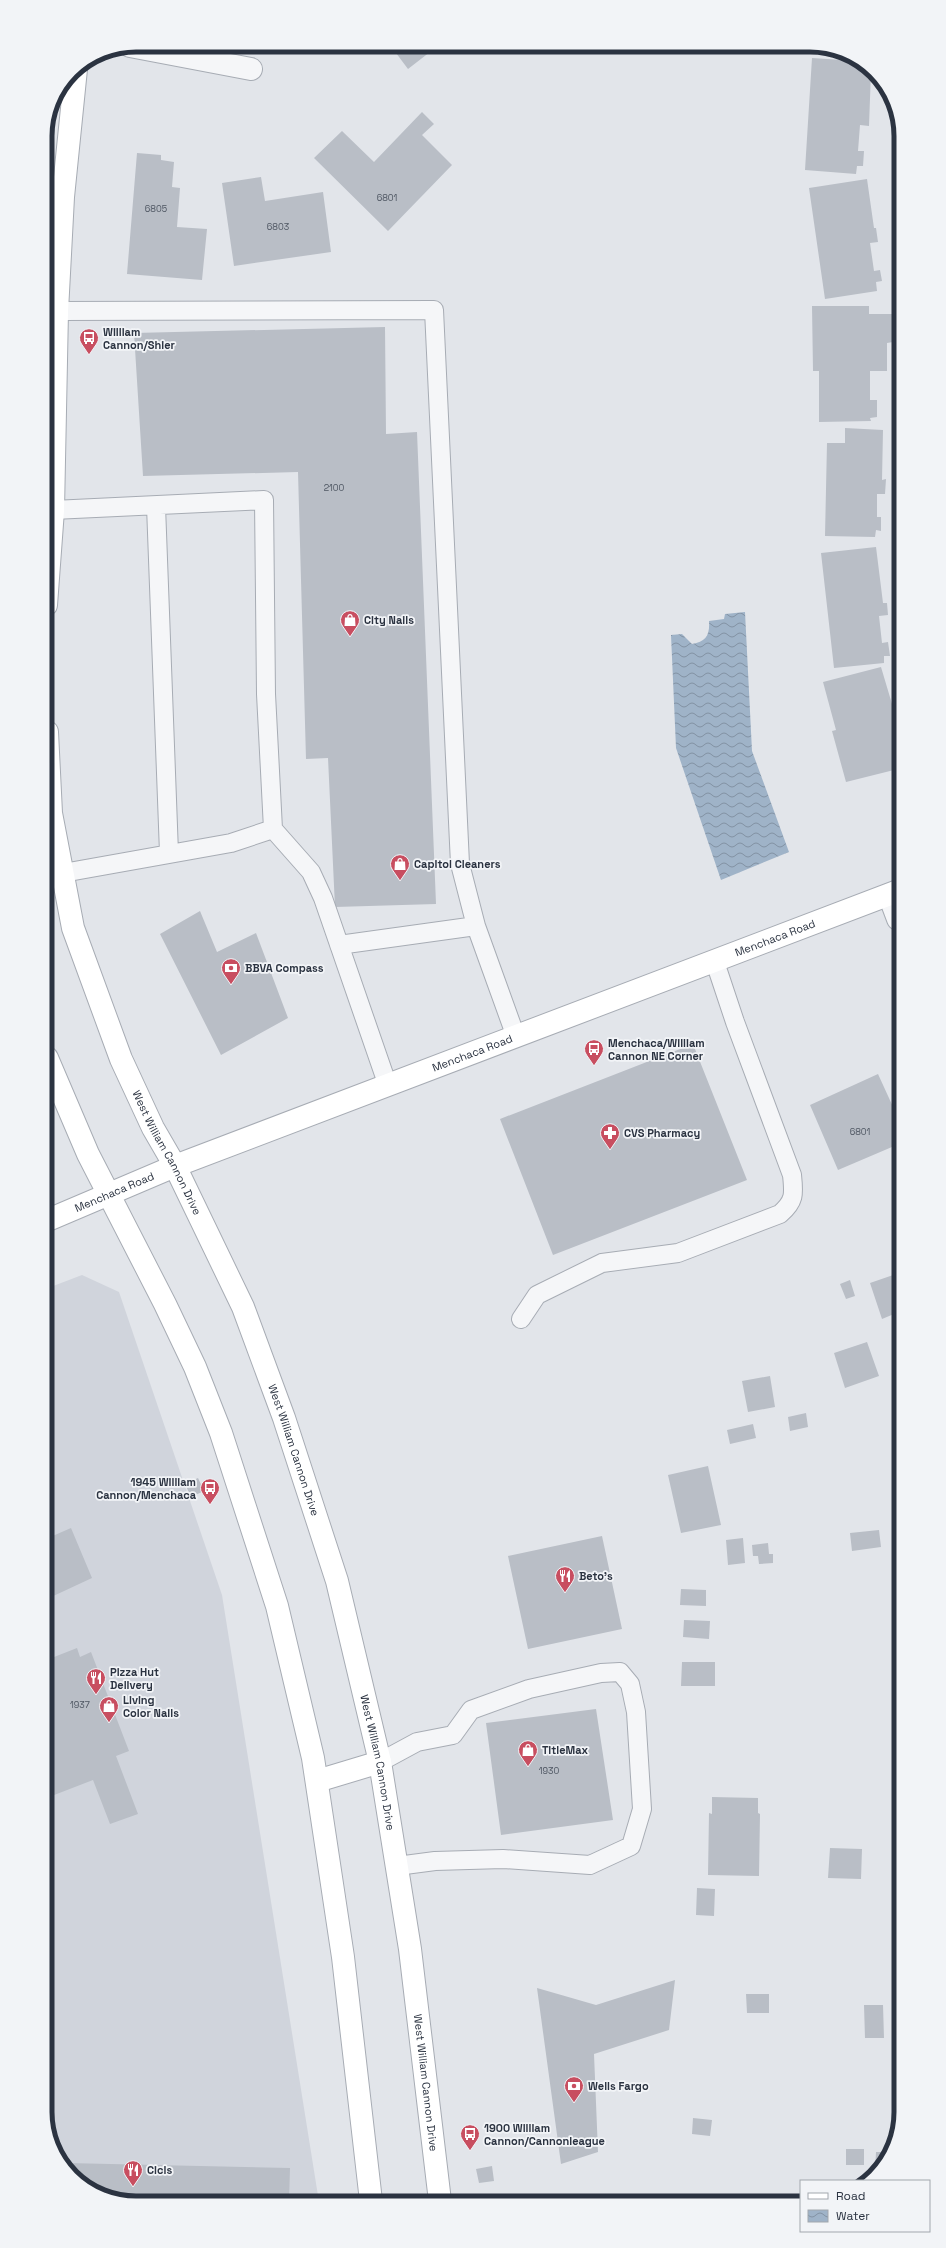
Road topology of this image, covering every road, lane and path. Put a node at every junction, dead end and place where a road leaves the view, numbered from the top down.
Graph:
1 (162, 52) edge
2 (251, 69) dead end
3 (75, 79) edge
4 (57, 311) junction
5 (52, 452) edge
6 (156, 506) junction
7 (52, 509) edge
8 (52, 818) edge
9 (273, 829) junction
10 (169, 853) junction
11 (63, 873) junction
12 (893, 893) edge
13 (476, 926) junction
14 (339, 945) junction
15 (714, 962) junction
16 (516, 1037) junction
17 (52, 1070) edge
18 (388, 1086) junction
19 (175, 1166) junction
20 (108, 1195) junction
21 (52, 1218) edge
22 (521, 1319) dead end
23 (380, 1762) junction
24 (317, 1780) junction
25 (397, 1866) junction
26 (370, 2196) edge
27 (439, 2196) edge

1 - 2 street
3 - 4 main road
4 - 5 main road
4 - 13 lane
6 - 7 lane
6 - 9 lane
6 - 10 lane
8 - 11 main road, West William Cannon Drive
9 - 10 lane
9 - 14 lane
10 - 11 lane
11 - 19 main road, West William Cannon Drive
12 - 15 main road, Menchaca Road
13 - 14 lane
13 - 16 lane
14 - 18 lane
15 - 16 main road, Menchaca Road
15 - 22 lane
16 - 18 main road, Menchaca Road
17 - 20 main road
18 - 19 main road, Menchaca Road
19 - 20 main road, Menchaca Road
19 - 23 main road, West William Cannon Drive
20 - 21 main road, Menchaca Road
20 - 24 main road
23 - 24 main road
23 - 25 main road, West William Cannon Drive
23 - 25 lane
24 - 26 main road
25 - 27 main road, West William Cannon Drive

